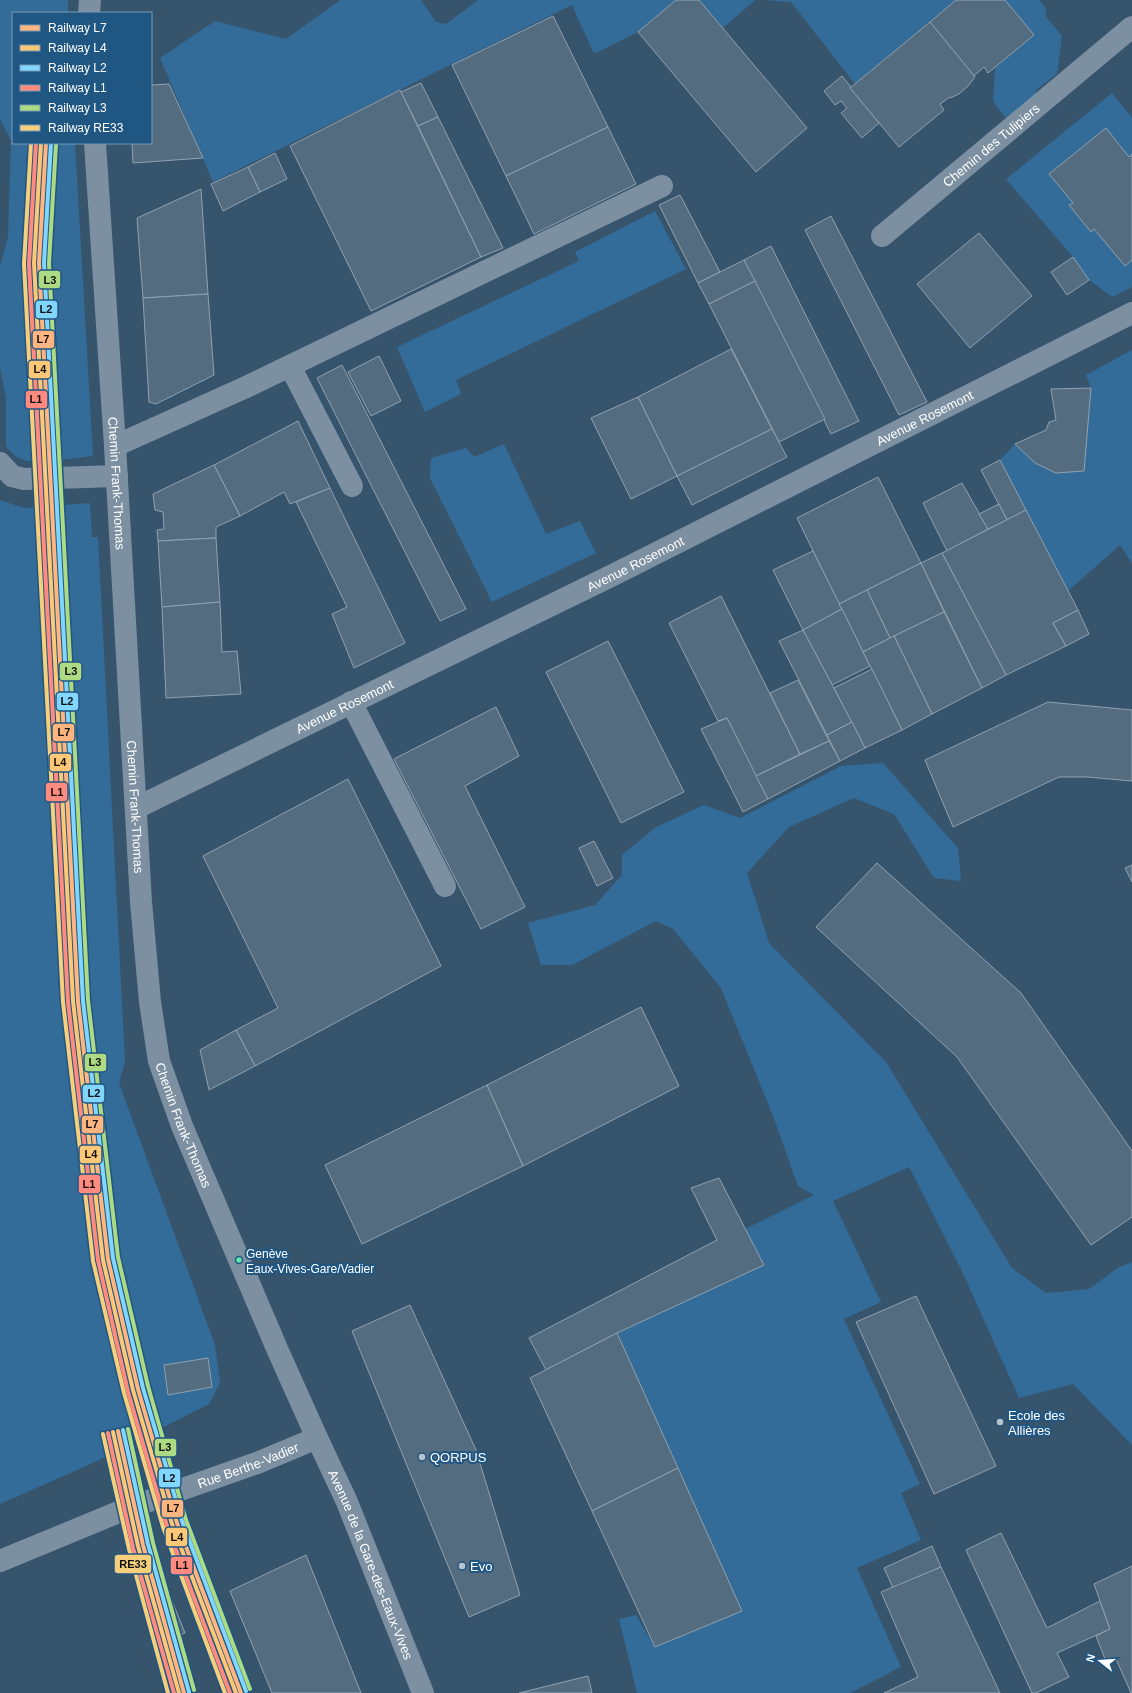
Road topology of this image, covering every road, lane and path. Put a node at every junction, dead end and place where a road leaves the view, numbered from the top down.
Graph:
1 (90, 0) edge
2 (89, 12) edge
3 (1132, 28) edge
4 (95, 144) edge
5 (662, 186) dead end
6 (882, 236) dead end
7 (1132, 313) edge
8 (290, 366) junction
9 (115, 446) junction
10 (0, 463) edge
11 (117, 476) junction
12 (352, 486) dead end
13 (351, 702) junction
14 (136, 808) junction
15 (445, 886) dead end
16 (317, 1438) junction
17 (0, 1561) edge
18 (423, 1693) edge

1 - 2 street
3 - 6 street, Chemin des Tulipiers
4 - 9 street, Chemin Frank-Thomas
5 - 8 street
7 - 13 street, Avenue Rosemont
8 - 9 street
8 - 12 street
9 - 11 street, Chemin Frank-Thomas
10 - 11 street
11 - 14 street, Chemin Frank-Thomas
13 - 14 street, Avenue Rosemont
13 - 15 street
14 - 16 street, Chemin Frank-Thomas
16 - 17 street, Rue Berthe-Vadier
16 - 18 street, Avenue de la Gare-des-Eaux-Vives

